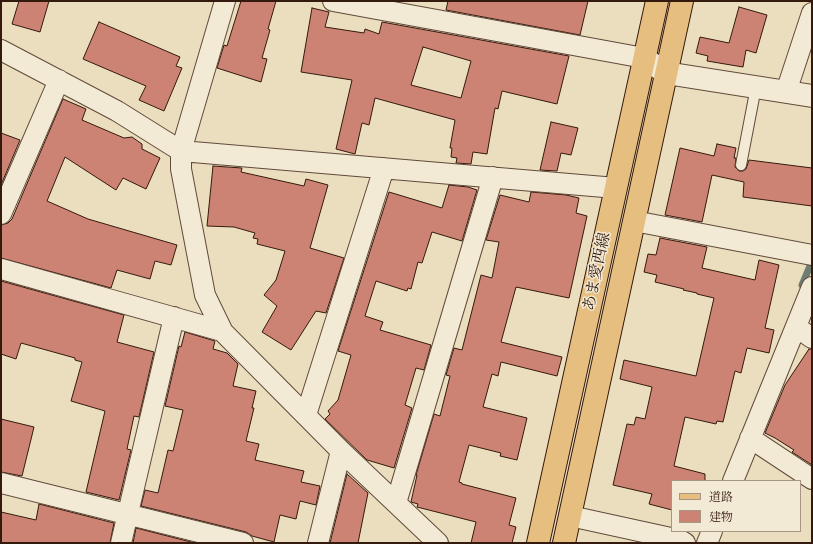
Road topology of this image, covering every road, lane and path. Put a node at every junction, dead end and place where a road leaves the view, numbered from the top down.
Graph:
1 (225, 1) edge
2 (333, 1) edge
3 (657, 1) edge
4 (682, 1) edge
5 (812, 13) edge
6 (1, 50) edge
7 (644, 58) junction
8 (666, 73) junction
9 (59, 80) junction
10 (756, 87) junction
11 (786, 92) junction
12 (812, 96) edge
13 (181, 151) junction
14 (740, 165) dead end
15 (384, 168) junction
16 (493, 177) junction
17 (616, 188) junction
18 (1, 214) edge
19 (634, 221) junction
20 (812, 255) edge
21 (1, 269) edge
22 (812, 287) edge
23 (174, 317) junction
24 (796, 327) junction
25 (222, 331) junction
26 (812, 338) edge
27 (306, 416) junction
28 (750, 438) junction
29 (341, 451) junction
30 (812, 479) edge
31 (733, 480) edge
32 (1, 483) edge
33 (396, 503) junction
34 (128, 514) junction
35 (570, 516) junction
36 (712, 532) edge
37 (121, 543) edge
38 (243, 543) edge
39 (318, 543) edge
40 (438, 543) edge
41 (538, 543) edge
42 (564, 543) edge
43 (685, 543) edge
44 (707, 543) edge

1 - 13 street
2 - 7 street
3 - 7 main road, あま愛西線
4 - 8 main road, あま愛西線
5 - 11 street
6 - 9 street
7 - 8 street
7 - 17 main road, あま愛西線
8 - 10 street
8 - 19 main road, あま愛西線
9 - 13 street
9 - 18 street
10 - 11 street
10 - 14 lane
11 - 12 street
13 - 15 street
13 - 25 street
15 - 16 street
15 - 27 street
16 - 17 street
16 - 33 street
17 - 41 main road, あま愛西線
19 - 20 street
19 - 35 main road, あま愛西線
21 - 23 street
22 - 24 street
23 - 25 street
23 - 34 street
24 - 26 street
24 - 28 street
25 - 27 street
27 - 29 street
28 - 30 street
28 - 31 street
29 - 33 street
29 - 39 street
32 - 34 street
33 - 40 street
34 - 37 street
34 - 38 street
35 - 42 main road, あま愛西線
35 - 43 street
36 - 44 street

